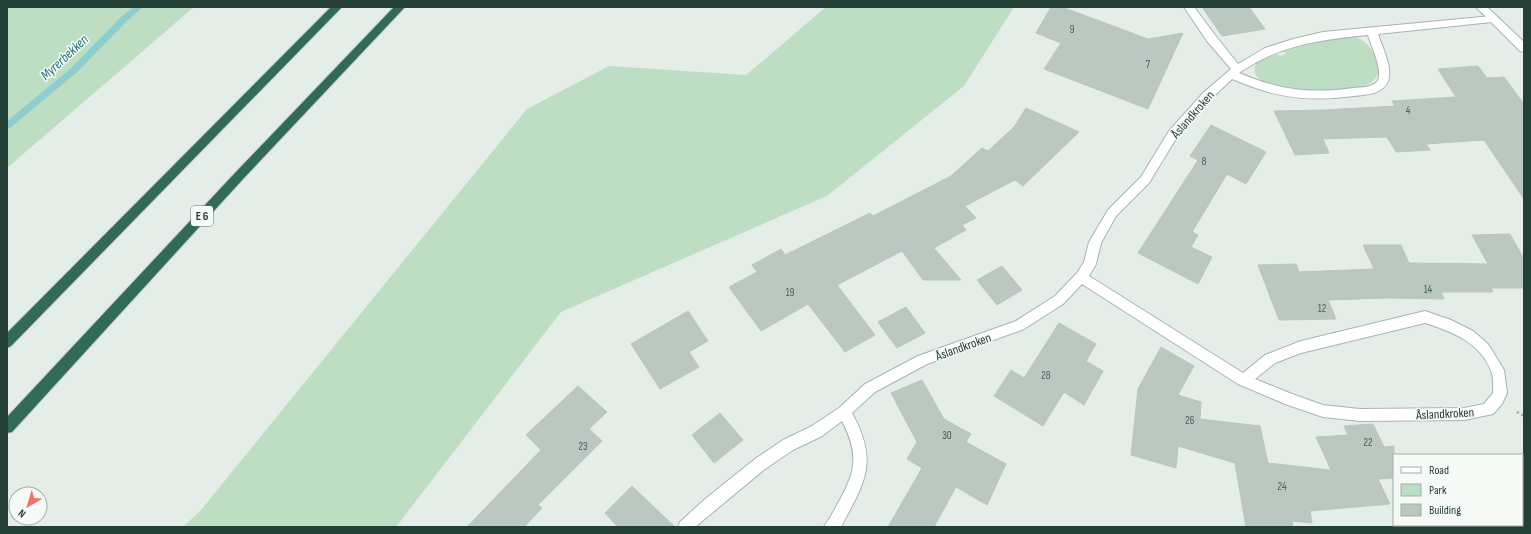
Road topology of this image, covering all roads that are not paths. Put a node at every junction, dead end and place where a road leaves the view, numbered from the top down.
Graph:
1 (337, 7) edge
2 (400, 7) edge
3 (1189, 7) edge
4 (1481, 7) edge
5 (1492, 19) junction
6 (1372, 31) junction
7 (1524, 48) edge
8 (1234, 72) junction
9 (1081, 277) junction
10 (7, 342) edge
11 (1242, 380) junction
12 (844, 412) junction
13 (7, 427) edge
14 (685, 527) edge
15 (831, 527) edge

1 - 10 highway
2 - 13 highway, E 6
3 - 8 street
4 - 5 street
5 - 6 street, Åslandkroken
5 - 7 street
6 - 8 street, Åslandkroken
6 - 8 street
8 - 9 street, Åslandkroken
9 - 11 street, Åslandkroken
9 - 12 street, Åslandkroken
11 - 11 street, Åslandkroken
12 - 14 street, Åslandkroken
12 - 15 street

